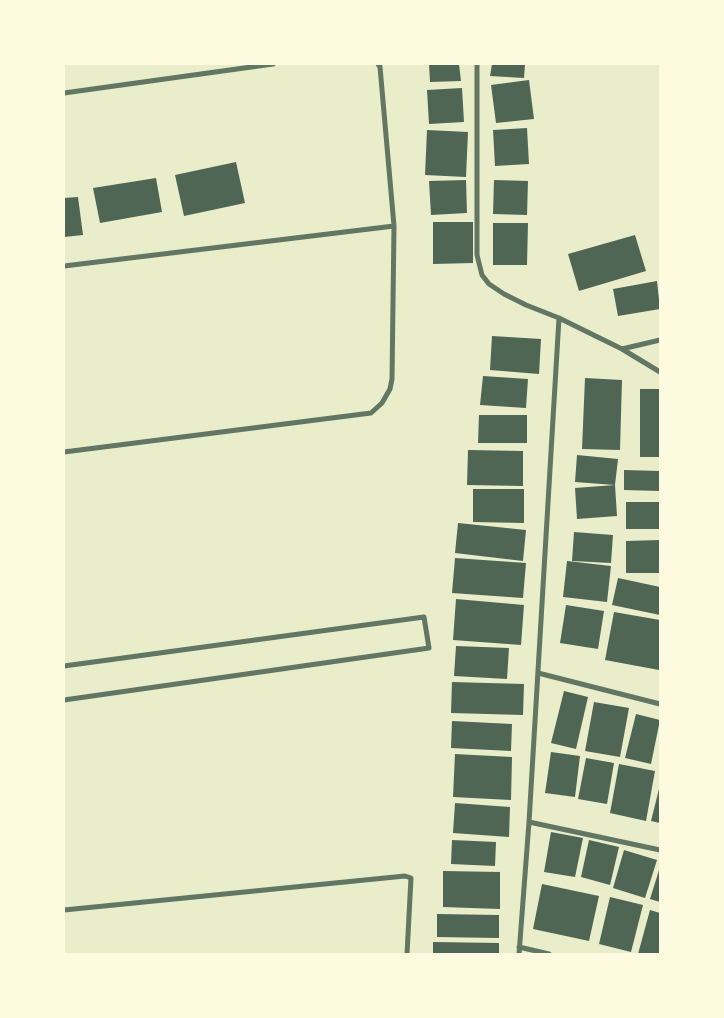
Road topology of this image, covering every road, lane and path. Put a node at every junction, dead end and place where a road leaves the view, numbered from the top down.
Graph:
1 (273, 64) edge
2 (378, 64) edge
3 (477, 64) edge
4 (64, 93) edge
5 (394, 226) junction
6 (64, 266) edge
7 (559, 318) junction
8 (660, 340) edge
9 (622, 349) junction
10 (660, 372) edge
11 (64, 452) edge
12 (64, 666) edge
13 (538, 673) junction
14 (64, 700) edge
15 (660, 704) edge
16 (529, 822) junction
17 (660, 850) edge
18 (64, 910) edge
19 (519, 947) junction
20 (407, 954) edge
21 (519, 954) edge
22 (549, 954) edge

1 - 4 street
2 - 5 street
3 - 7 street
5 - 6 street
5 - 11 street
7 - 9 street
7 - 13 street
8 - 9 street
9 - 10 street
12 - 14 street
13 - 15 street
13 - 16 street
16 - 17 street
16 - 19 street
18 - 20 street
19 - 21 street
19 - 22 street

